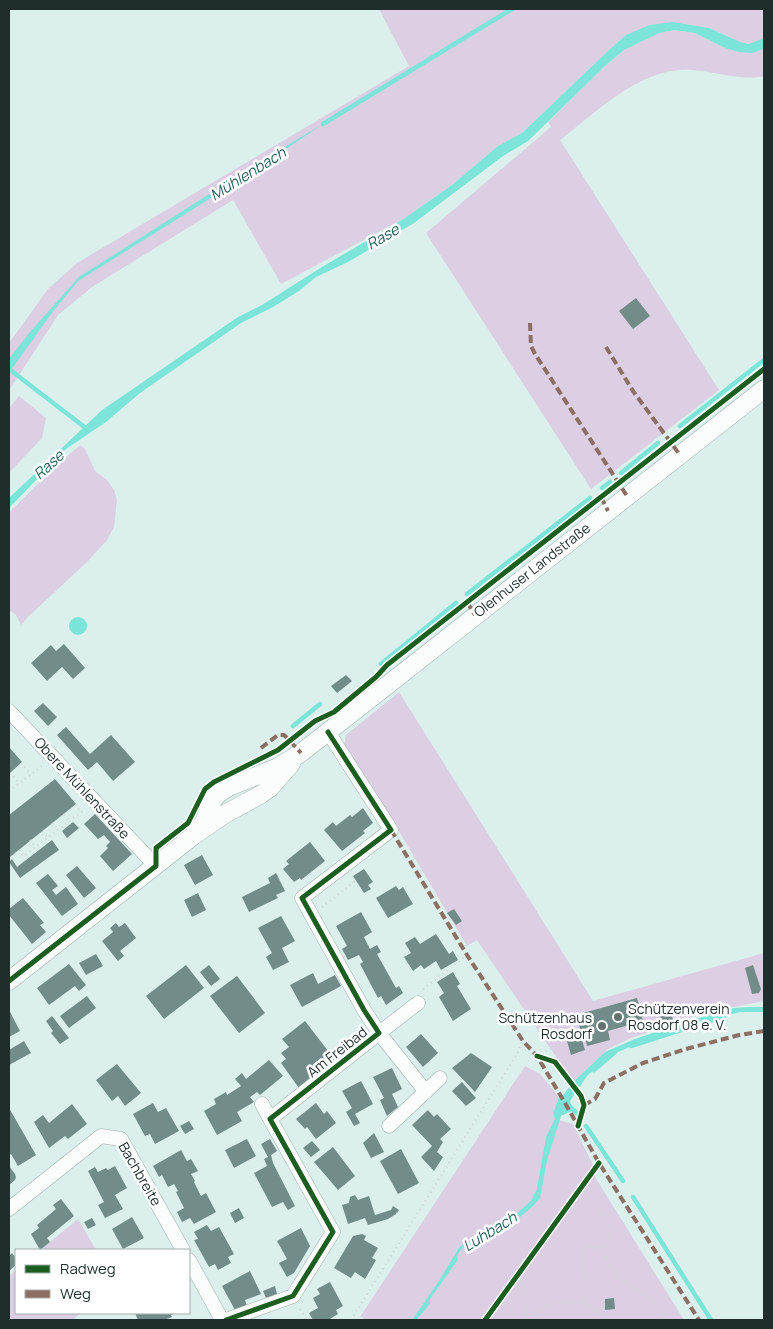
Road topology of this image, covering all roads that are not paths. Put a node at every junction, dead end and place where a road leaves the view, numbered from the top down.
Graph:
1 (764, 389) edge
2 (9, 711) edge
3 (328, 732) junction
4 (156, 866) junction
5 (9, 981) edge
6 (418, 1003) road end
7 (380, 1033) junction
8 (440, 1078) dead end
9 (426, 1092) junction
10 (262, 1104) dead end
11 (270, 1119) junction
12 (389, 1126) dead end
13 (9, 1209) edge
14 (183, 1249) edge
15 (190, 1262) edge
16 (224, 1320) edge

1 - 3 street, Olenhuser Landstraße
2 - 4 street, Obere Mühlenstraße
3 - 4 street, Olenhuser Landstraße
3 - 7 street, Am Freibad
4 - 5 street, Olenhuser Landstraße
6 - 7 street, Am Freibad
7 - 9 street, Am Freibad
7 - 11 street, Am Freibad
8 - 9 street
9 - 12 street
10 - 11 street
11 - 16 street
13 - 14 street, Bachbreite
15 - 16 street

